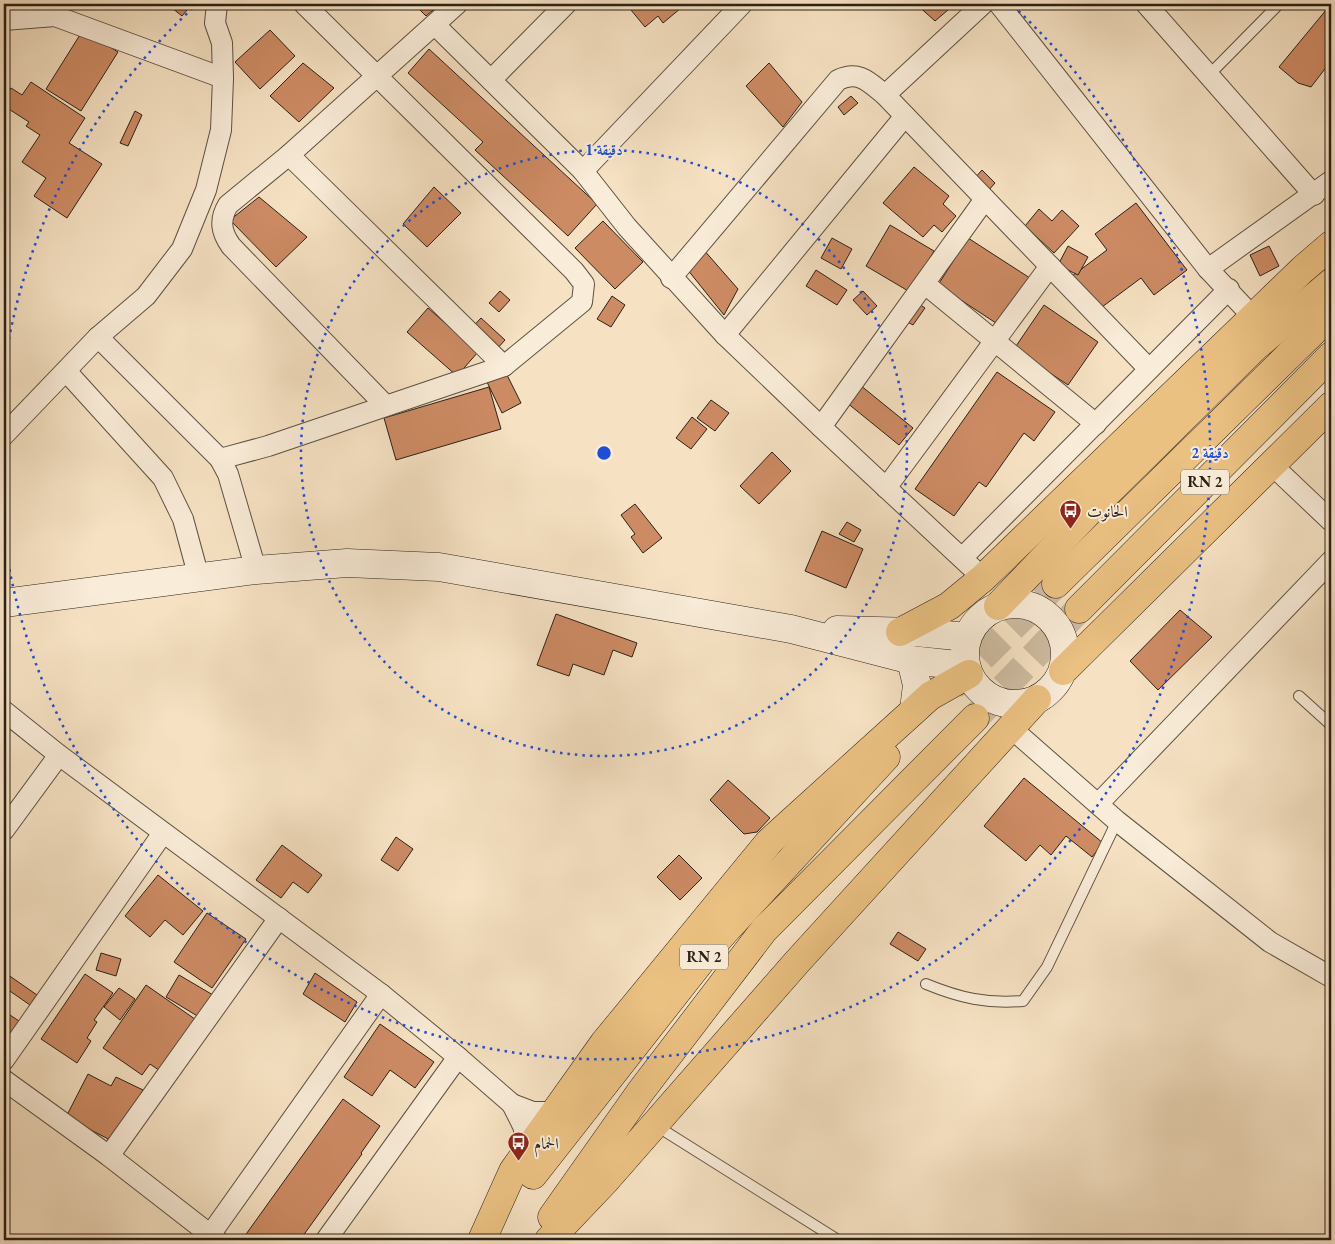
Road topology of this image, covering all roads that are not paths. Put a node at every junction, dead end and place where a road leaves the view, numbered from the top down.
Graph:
1 (217, 4) edge
2 (304, 4) edge
3 (457, 4) edge
4 (566, 4) edge
5 (742, 4) edge
6 (983, 4) edge
7 (999, 4) edge
8 (1146, 4) edge
9 (1280, 4) edge
10 (4, 20) edge
11 (435, 25) junction
12 (378, 76) junction
13 (1208, 76) junction
14 (224, 78) junction
15 (492, 80) junction
16 (886, 95) junction
17 (905, 116) junction
18 (288, 155) junction
19 (583, 171) junction
20 (1331, 181) edge
21 (1314, 195) junction
22 (985, 199) junction
23 (1331, 245) edge
24 (1050, 266) junction
25 (1208, 269) junction
26 (671, 278) junction
27 (1331, 283) edge
28 (925, 284) junction
29 (1228, 289) junction
30 (1331, 314) edge
31 (1253, 317) junction
32 (725, 335) junction
33 (98, 337) junction
34 (995, 341) junction
35 (1331, 356) edge
36 (504, 366) junction
37 (1150, 369) junction
38 (66, 371) junction
39 (385, 405) junction
40 (1331, 406) edge
41 (1096, 424) junction
42 (821, 427) junction
43 (4, 435) edge
44 (220, 459) junction
45 (1272, 465) junction
46 (886, 488) junction
47 (1331, 521) edge
48 (962, 558) junction
49 (1331, 561) edge
50 (256, 570) junction
51 (199, 578) junction
52 (983, 578) junction
53 (1056, 584) tunnel mouth
54 (4, 603) edge
55 (998, 606) junction
56 (1079, 609) tunnel mouth
57 (791, 629) junction
58 (900, 632) junction
59 (967, 637) junction
60 (911, 660) junction
61 (967, 670) junction
62 (1063, 670) junction
63 (946, 692) tunnel mouth
64 (1299, 696) dead end
65 (1037, 699) junction
66 (914, 710) junction
67 (4, 711) edge
68 (975, 718) tunnel mouth
69 (1331, 725) edge
70 (1011, 728) junction
71 (59, 755) junction
72 (1098, 804) junction
73 (1117, 821) junction
74 (4, 830) edge
75 (164, 833) junction
76 (280, 918) junction
77 (1331, 977) edge
78 (926, 984) dead end
79 (381, 994) junction
80 (458, 1057) junction
81 (4, 1060) edge
82 (4, 1080) edge
83 (512, 1104) junction
84 (555, 1112) junction
85 (655, 1124) junction
86 (529, 1149) junction
87 (110, 1156) junction
88 (214, 1238) edge
89 (326, 1240) edge
90 (483, 1240) edge
91 (535, 1240) edge
92 (549, 1240) edge
93 (838, 1240) edge

1 - 14 street
2 - 12 street
3 - 11 street
4 - 15 street
5 - 19 street
6 - 16 street
7 - 25 street
8 - 13 street
9 - 13 lane
10 - 14 street
11 - 12 street
11 - 15 street
12 - 18 street
12 - 36 street
13 - 21 street
14 - 33 street
15 - 19 street
16 - 17 street
16 - 26 street
17 - 22 street
17 - 32 street
18 - 36 street
18 - 39 street
19 - 26 street
20 - 21 street
21 - 25 street
22 - 24 street
22 - 28 street
23 - 31 highway
24 - 34 street
24 - 37 street
25 - 29 street
26 - 32 street
27 - 55 highway
28 - 34 street
28 - 42 street
29 - 31 street
29 - 37 street
30 - 53 highway, RN 2
31 - 52 highway
32 - 42 street
33 - 38 street
33 - 44 street
34 - 41 street
34 - 46 street
35 - 56 highway, RN 2
36 - 39 street
37 - 41 street
38 - 43 street
38 - 51 street
39 - 44 street
40 - 45 highway
41 - 48 street
42 - 46 street
44 - 50 street
45 - 47 street
45 - 62 highway
46 - 48 street
48 - 52 street
49 - 72 street
50 - 51 main road
50 - 57 main road
51 - 54 main road
52 - 58 highway
55 - 59 main road
55 - 62 main road
57 - 58 main road
57 - 60 main road
58 - 59 main road
59 - 61 main road
60 - 61 main road
60 - 66 main road
61 - 65 main road
61 - 66 highway
62 - 65 main road
63 - 90 highway, RN 2
64 - 69 lane
65 - 70 highway
66 - 84 highway
67 - 71 street
68 - 91 highway, RN 2
70 - 72 street
70 - 85 highway
71 - 74 street
71 - 75 street
72 - 73 street
73 - 77 street
73 - 78 lane
75 - 76 street
75 - 81 street
76 - 79 street
76 - 87 street
79 - 80 street
79 - 88 street
80 - 83 street
80 - 89 street
82 - 87 street
83 - 84 street
83 - 86 street
84 - 86 highway
85 - 92 highway
85 - 93 lane
86 - 90 highway
87 - 88 street

